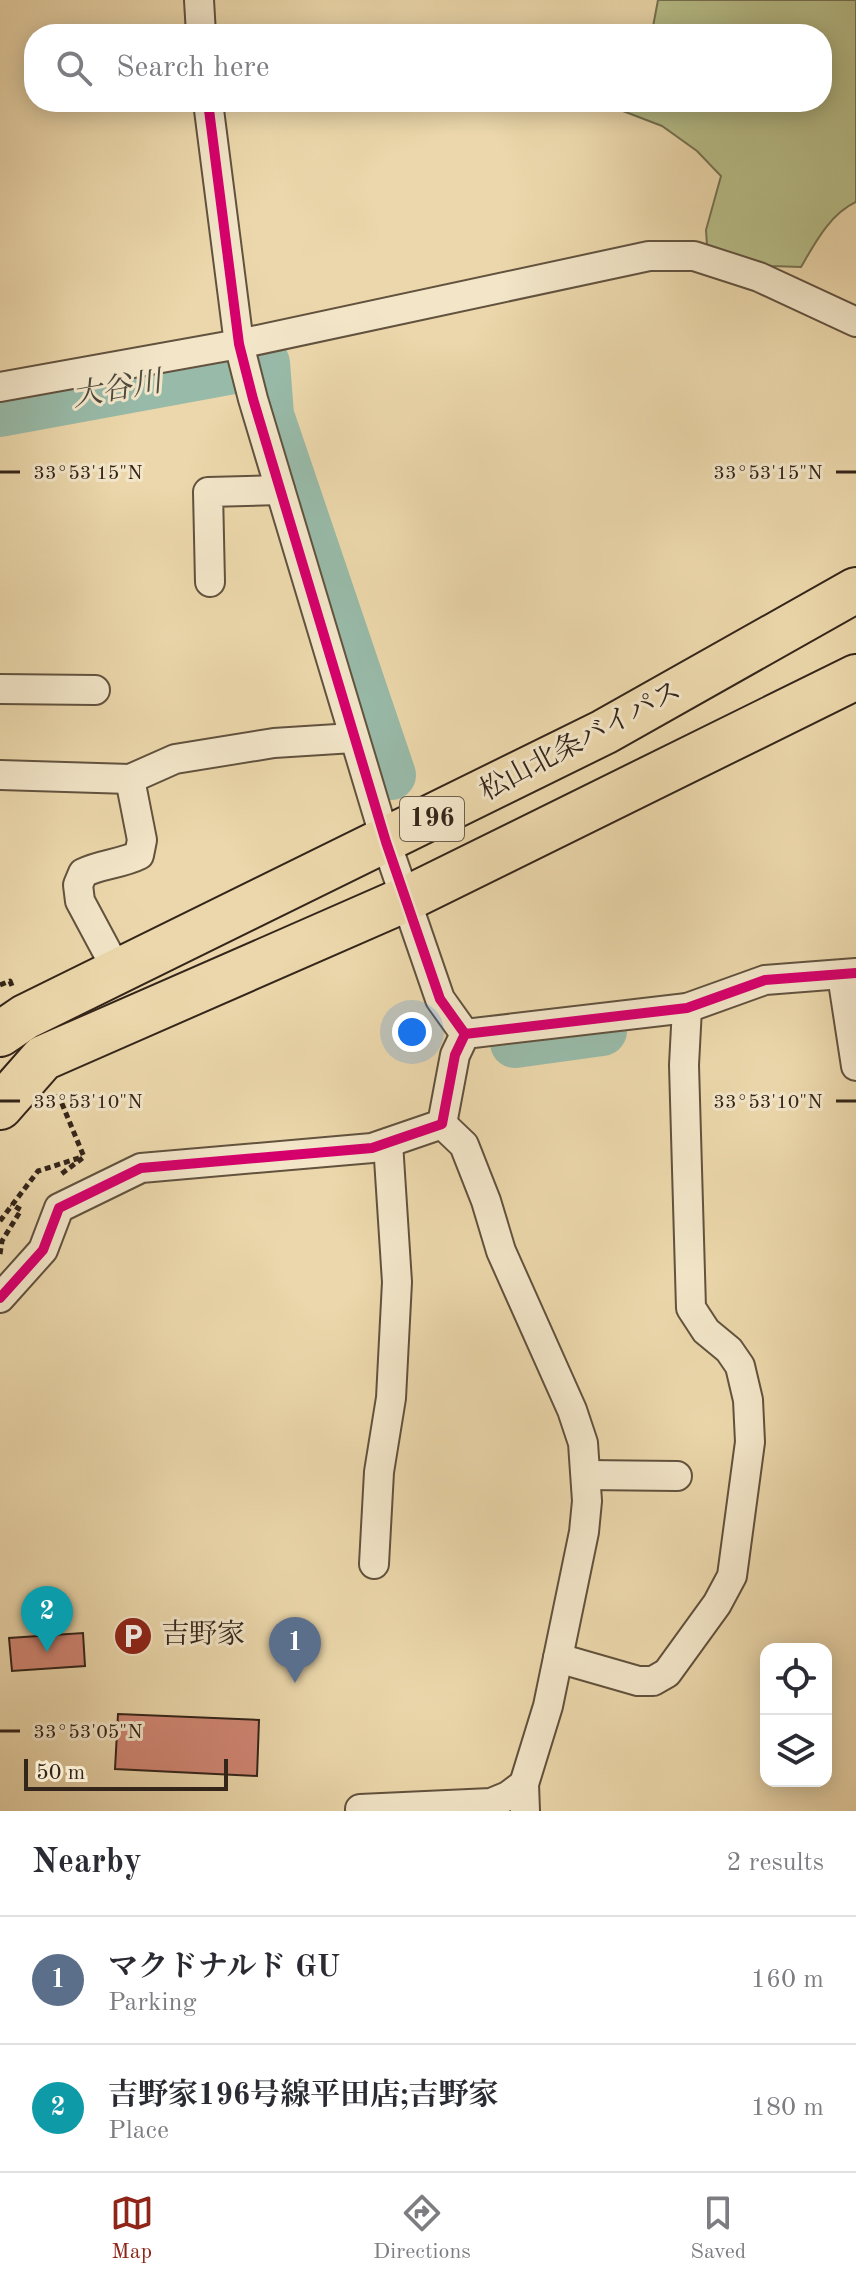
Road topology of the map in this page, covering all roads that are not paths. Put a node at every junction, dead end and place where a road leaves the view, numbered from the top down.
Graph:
1 (199, 0) edge
2 (200, 24) edge
3 (209, 112) edge
4 (856, 322) edge
5 (239, 344) junction
6 (0, 387) edge
7 (280, 490) junction
8 (210, 582) dead end
9 (856, 590) edge
10 (856, 677) edge
11 (0, 689) edge
12 (95, 690) dead end
13 (353, 738) junction
14 (0, 775) edge
15 (130, 779) junction
16 (386, 842) junction
17 (406, 899) junction
18 (118, 972) junction
19 (849, 974) edge
20 (687, 1008) junction
21 (8, 1012) edge
22 (465, 1034) junction
23 (43, 1058) junction
24 (856, 1066) edge
25 (0, 1084) edge
26 (0, 1107) edge
27 (442, 1124) junction
28 (388, 1143) junction
29 (0, 1298) edge
30 (587, 1475) junction
31 (677, 1476) dead end
32 (374, 1564) dead end
33 (558, 1658) junction
34 (525, 1798) edge
35 (360, 1809) edge

1 - 2 street
3 - 5 street
4 - 5 street
5 - 6 street
5 - 7 street
7 - 8 street
7 - 13 street
9 - 16 highway, 松山北条バイパス / 196
10 - 17 highway, 196
11 - 12 street
13 - 15 street
13 - 16 street
14 - 15 street
15 - 18 street
16 - 17 street
16 - 18 highway, 松山北条バイパス / 196
17 - 22 street
17 - 23 highway, 196
18 - 21 highway, 松山北条バイパス / 196
19 - 20 street
19 - 24 street
20 - 22 street
20 - 33 street
22 - 27 street
23 - 25 highway, 196
23 - 26 highway, 196
27 - 28 street
27 - 30 street
28 - 29 street
28 - 32 street
30 - 31 street
30 - 33 street
33 - 34 street
34 - 35 street

